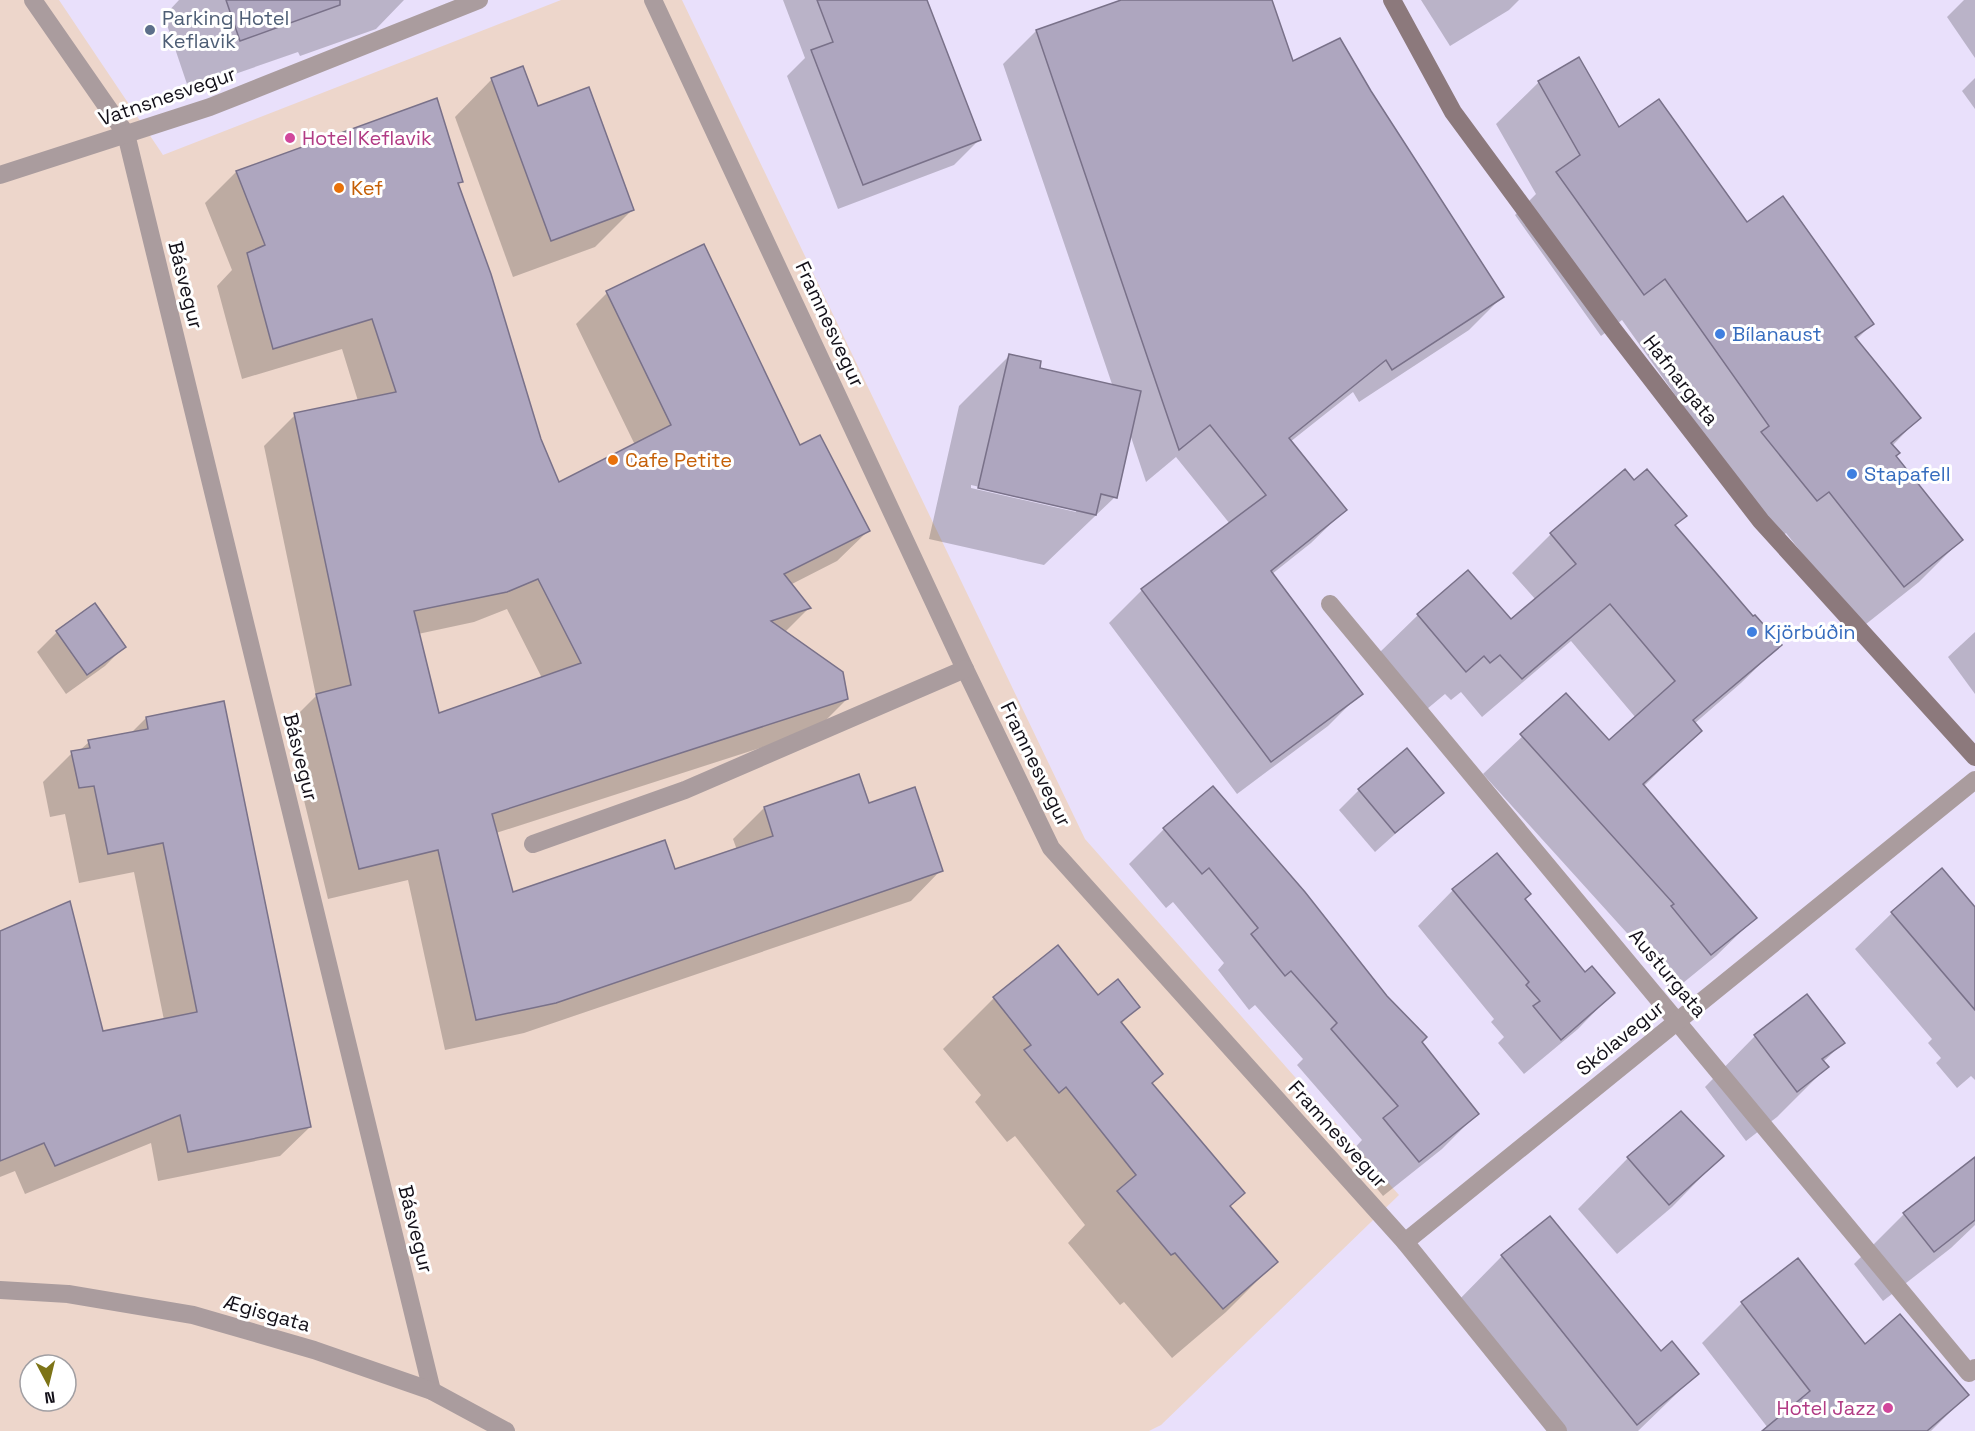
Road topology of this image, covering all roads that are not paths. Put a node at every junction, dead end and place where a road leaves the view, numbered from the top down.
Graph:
1 (33, 0) edge
2 (479, 0) edge
3 (653, 0) edge
4 (1392, 0) edge
5 (126, 134) junction
6 (0, 175) edge
7 (1330, 603) dead end
8 (965, 669) junction
9 (1975, 757) edge
10 (1975, 780) edge
11 (533, 844) dead end
12 (1678, 1020) junction
13 (1405, 1242) junction
14 (0, 1290) edge
15 (1973, 1373) edge
16 (432, 1391) junction
17 (506, 1431) edge
18 (1558, 1431) edge

1 - 5 street
2 - 5 street, Vatnsnesvegur
3 - 8 street, Framnesvegur
4 - 9 street, Hafnargata
5 - 6 street, Vatnsnesvegur
5 - 16 street, Básvegur
7 - 12 street, Austurgata
8 - 11 street
8 - 13 street, Framnesvegur
10 - 12 street, Skólavegur
12 - 13 street, Skólavegur
12 - 15 street, Austurgata
13 - 18 street, Framnesvegur
14 - 16 street, Ægisgata
16 - 17 street, Ægisgata

